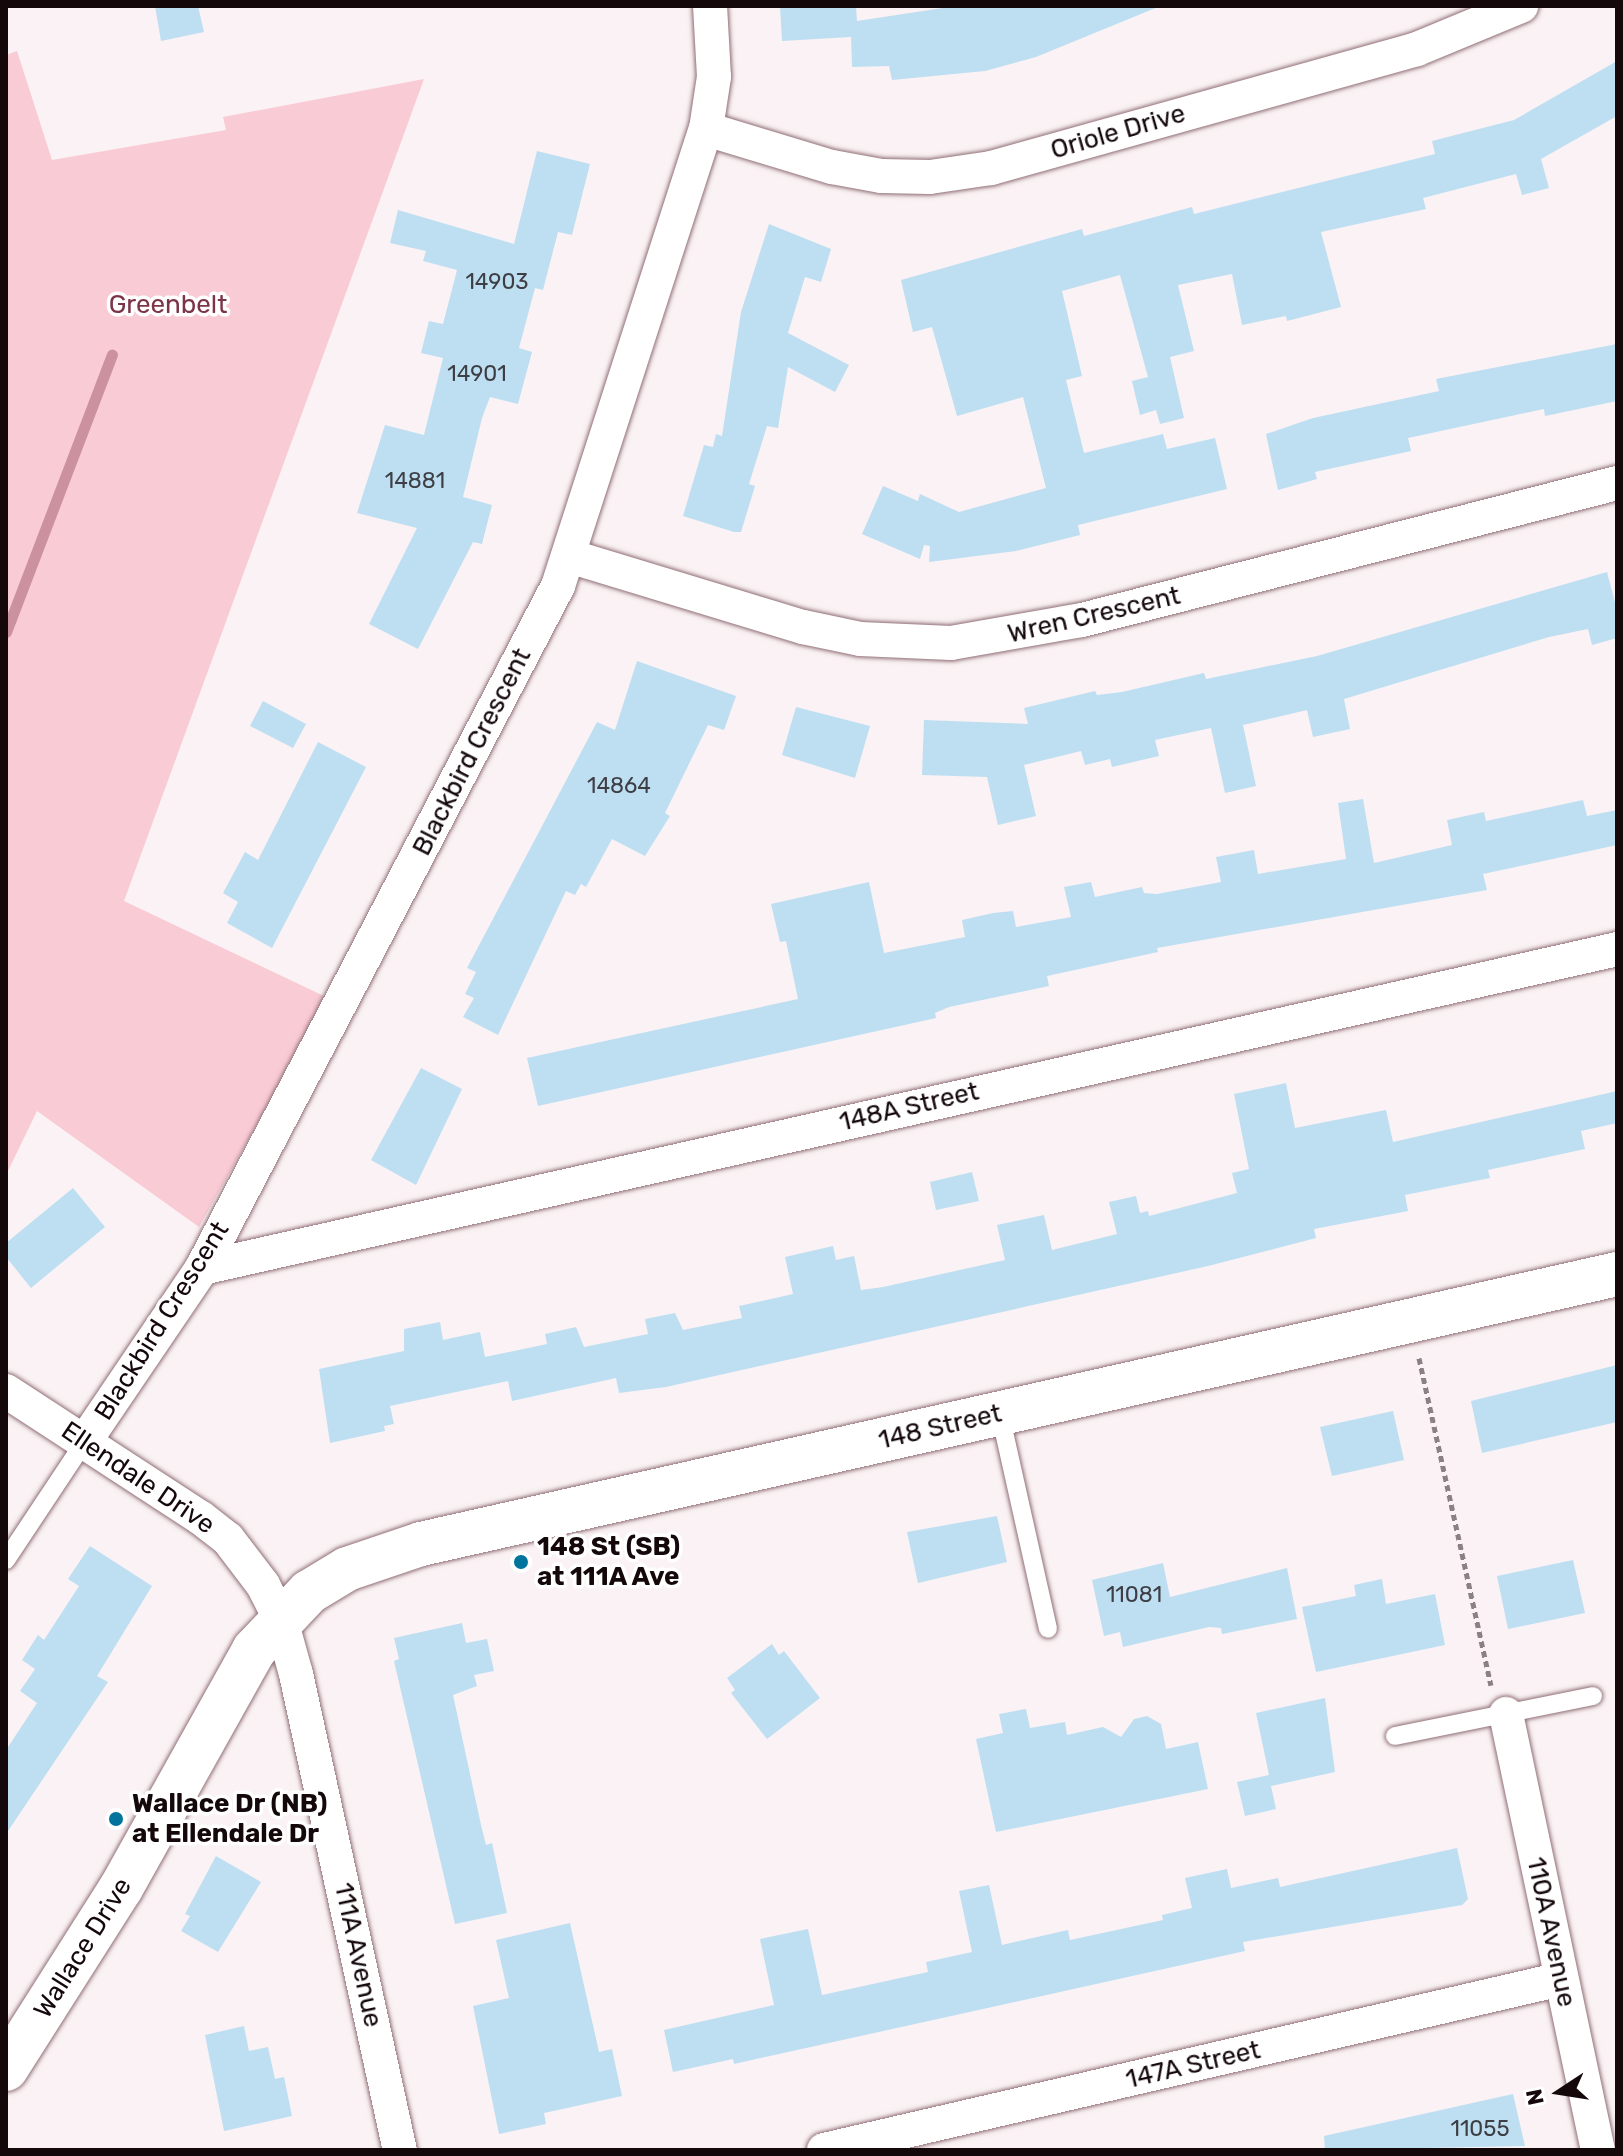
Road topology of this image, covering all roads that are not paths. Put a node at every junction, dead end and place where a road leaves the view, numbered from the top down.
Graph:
1 (710, 6) edge
2 (1521, 6) edge
3 (706, 129) junction
4 (1617, 483) edge
5 (569, 556) junction
6 (1617, 949) edge
7 (202, 1268) junction
8 (1617, 1274) edge
9 (6, 1391) edge
10 (1000, 1414) junction
11 (85, 1441) junction
12 (6, 1560) edge
13 (281, 1620) junction
14 (1048, 1629) dead end
15 (1593, 1696) dead end
16 (1506, 1714) junction
17 (1395, 1736) dead end
18 (1561, 1979) junction
19 (6, 2069) edge
20 (893, 2143) edge
21 (400, 2150) edge
22 (824, 2150) edge
23 (1598, 2150) edge

1 - 3 street, Blackbird Crescent
2 - 3 street, Oriole Drive
3 - 5 street, Blackbird Crescent
4 - 5 street, Wren Crescent
5 - 7 street, Blackbird Crescent
6 - 7 street, 148A Street
7 - 11 street, Blackbird Crescent
8 - 10 street, 148 Street
9 - 11 street, Ellendale Drive
10 - 13 street, 148 Street
10 - 14 lane
11 - 12 lane
11 - 13 street, Ellendale Drive
13 - 19 street, Wallace Drive
13 - 21 street, 111A Avenue
15 - 16 lane
16 - 17 lane
16 - 18 street, 110A Avenue
18 - 20 street, 147A Street
18 - 23 street, 110A Avenue
20 - 22 street, 147A Street

